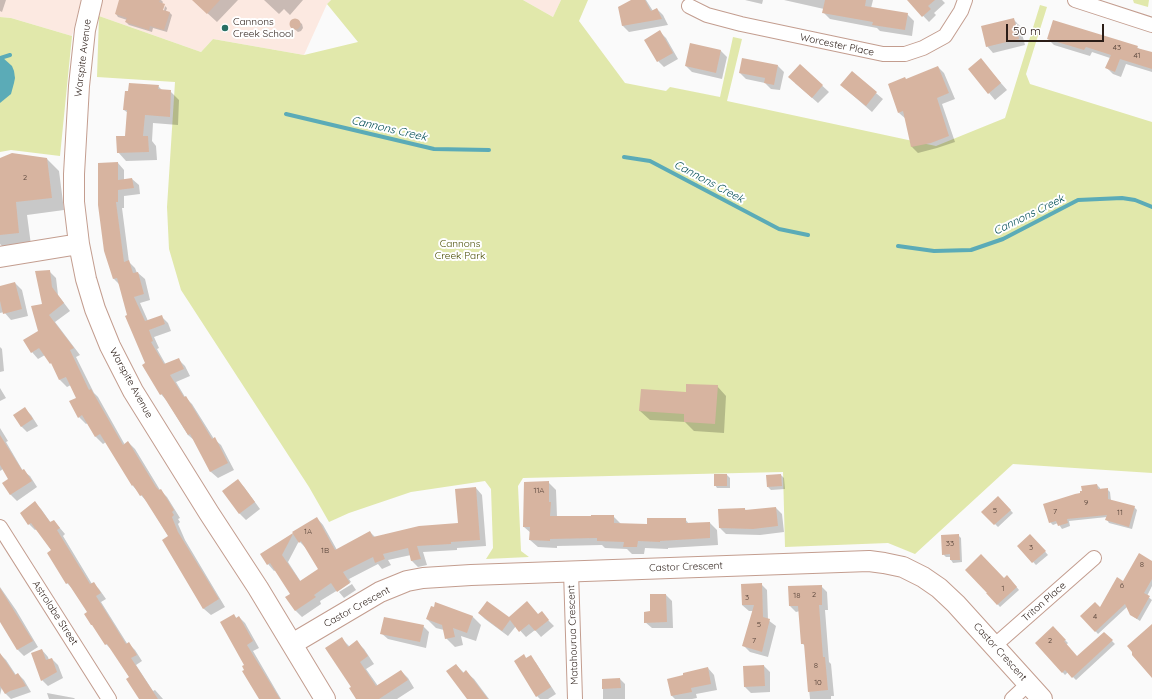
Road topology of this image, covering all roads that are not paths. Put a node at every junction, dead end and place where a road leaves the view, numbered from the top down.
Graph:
1 (92, 0) edge
2 (965, 0) edge
3 (1075, 0) edge
4 (689, 6) dead end
5 (1152, 25) edge
6 (79, 244) junction
7 (0, 257) edge
8 (2, 536) edge
9 (1094, 558) dead end
10 (570, 571) junction
11 (292, 644) junction
12 (994, 646) junction
13 (1028, 684) junction
14 (109, 699) edge
15 (325, 699) edge
16 (575, 699) edge
17 (1012, 699) edge
18 (1042, 699) edge

1 - 6 street, Warspite Avenue
2 - 4 street, Worcester Place
3 - 5 street
6 - 7 street
6 - 11 street, Warspite Avenue
8 - 14 street, Astrolabe Street
9 - 12 street, Triton Place
10 - 11 street, Castor Crescent
10 - 12 street, Castor Crescent
10 - 16 street, Matahourua Crescent
11 - 15 street, Warspite Avenue
12 - 13 street, Castor Crescent
13 - 17 street
13 - 18 street, Castor Crescent

